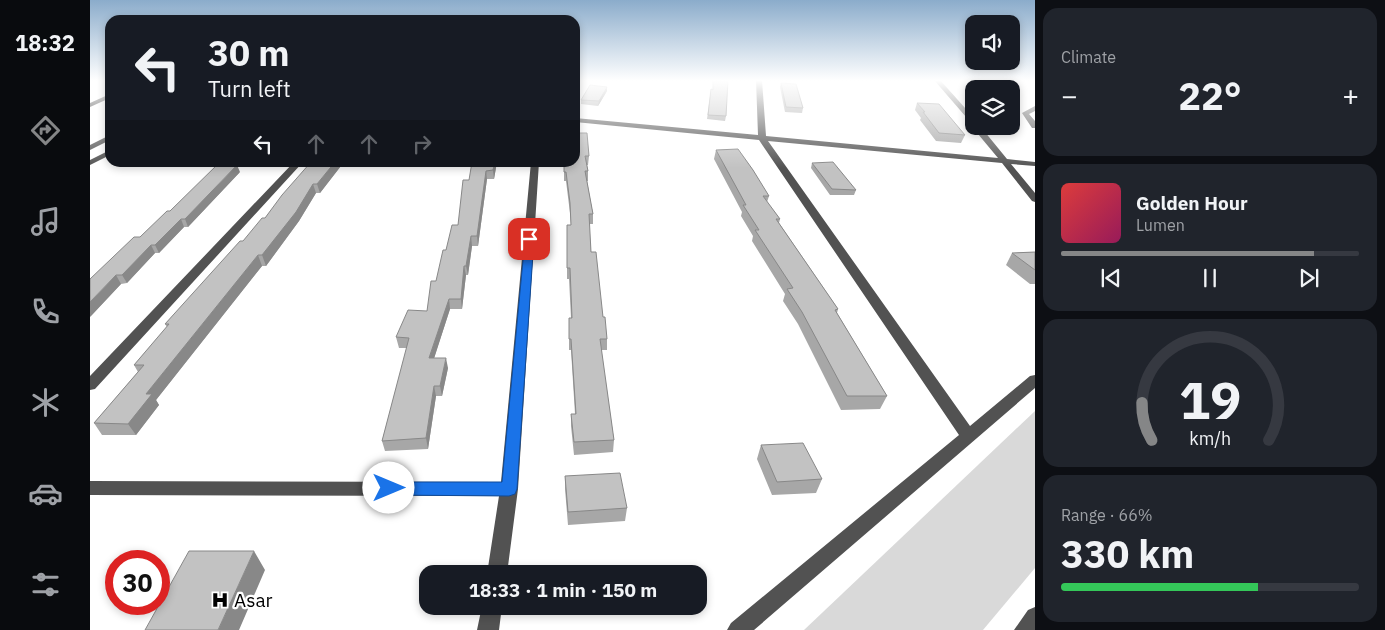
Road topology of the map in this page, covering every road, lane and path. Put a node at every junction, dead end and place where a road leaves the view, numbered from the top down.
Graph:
1 (761, 109) edge
2 (1032, 109) edge
3 (580, 120) edge
4 (1035, 126) edge
5 (984, 135) edge
6 (762, 138) junction
7 (105, 140) edge
8 (90, 148) edge
9 (105, 155) edge
10 (1006, 162) junction
11 (90, 163) edge
12 (1035, 164) edge
13 (294, 167) edge
14 (535, 167) edge
15 (1035, 200) edge
16 (1035, 380) edge
17 (90, 385) edge
18 (968, 436) junction
19 (90, 488) edge
20 (509, 489) junction
21 (498, 565) edge
22 (490, 615) edge
23 (1035, 617) edge
24 (488, 630) edge
25 (738, 630) edge
26 (1025, 630) edge

1 - 6 street
2 - 4 street
3 - 6 street
5 - 10 street
6 - 10 street
6 - 18 street
7 - 8 street
9 - 11 street
10 - 12 street
10 - 15 street
13 - 17 street
14 - 20 street
16 - 18 street
18 - 25 street
19 - 20 street
20 - 21 street
22 - 24 street
23 - 26 street

